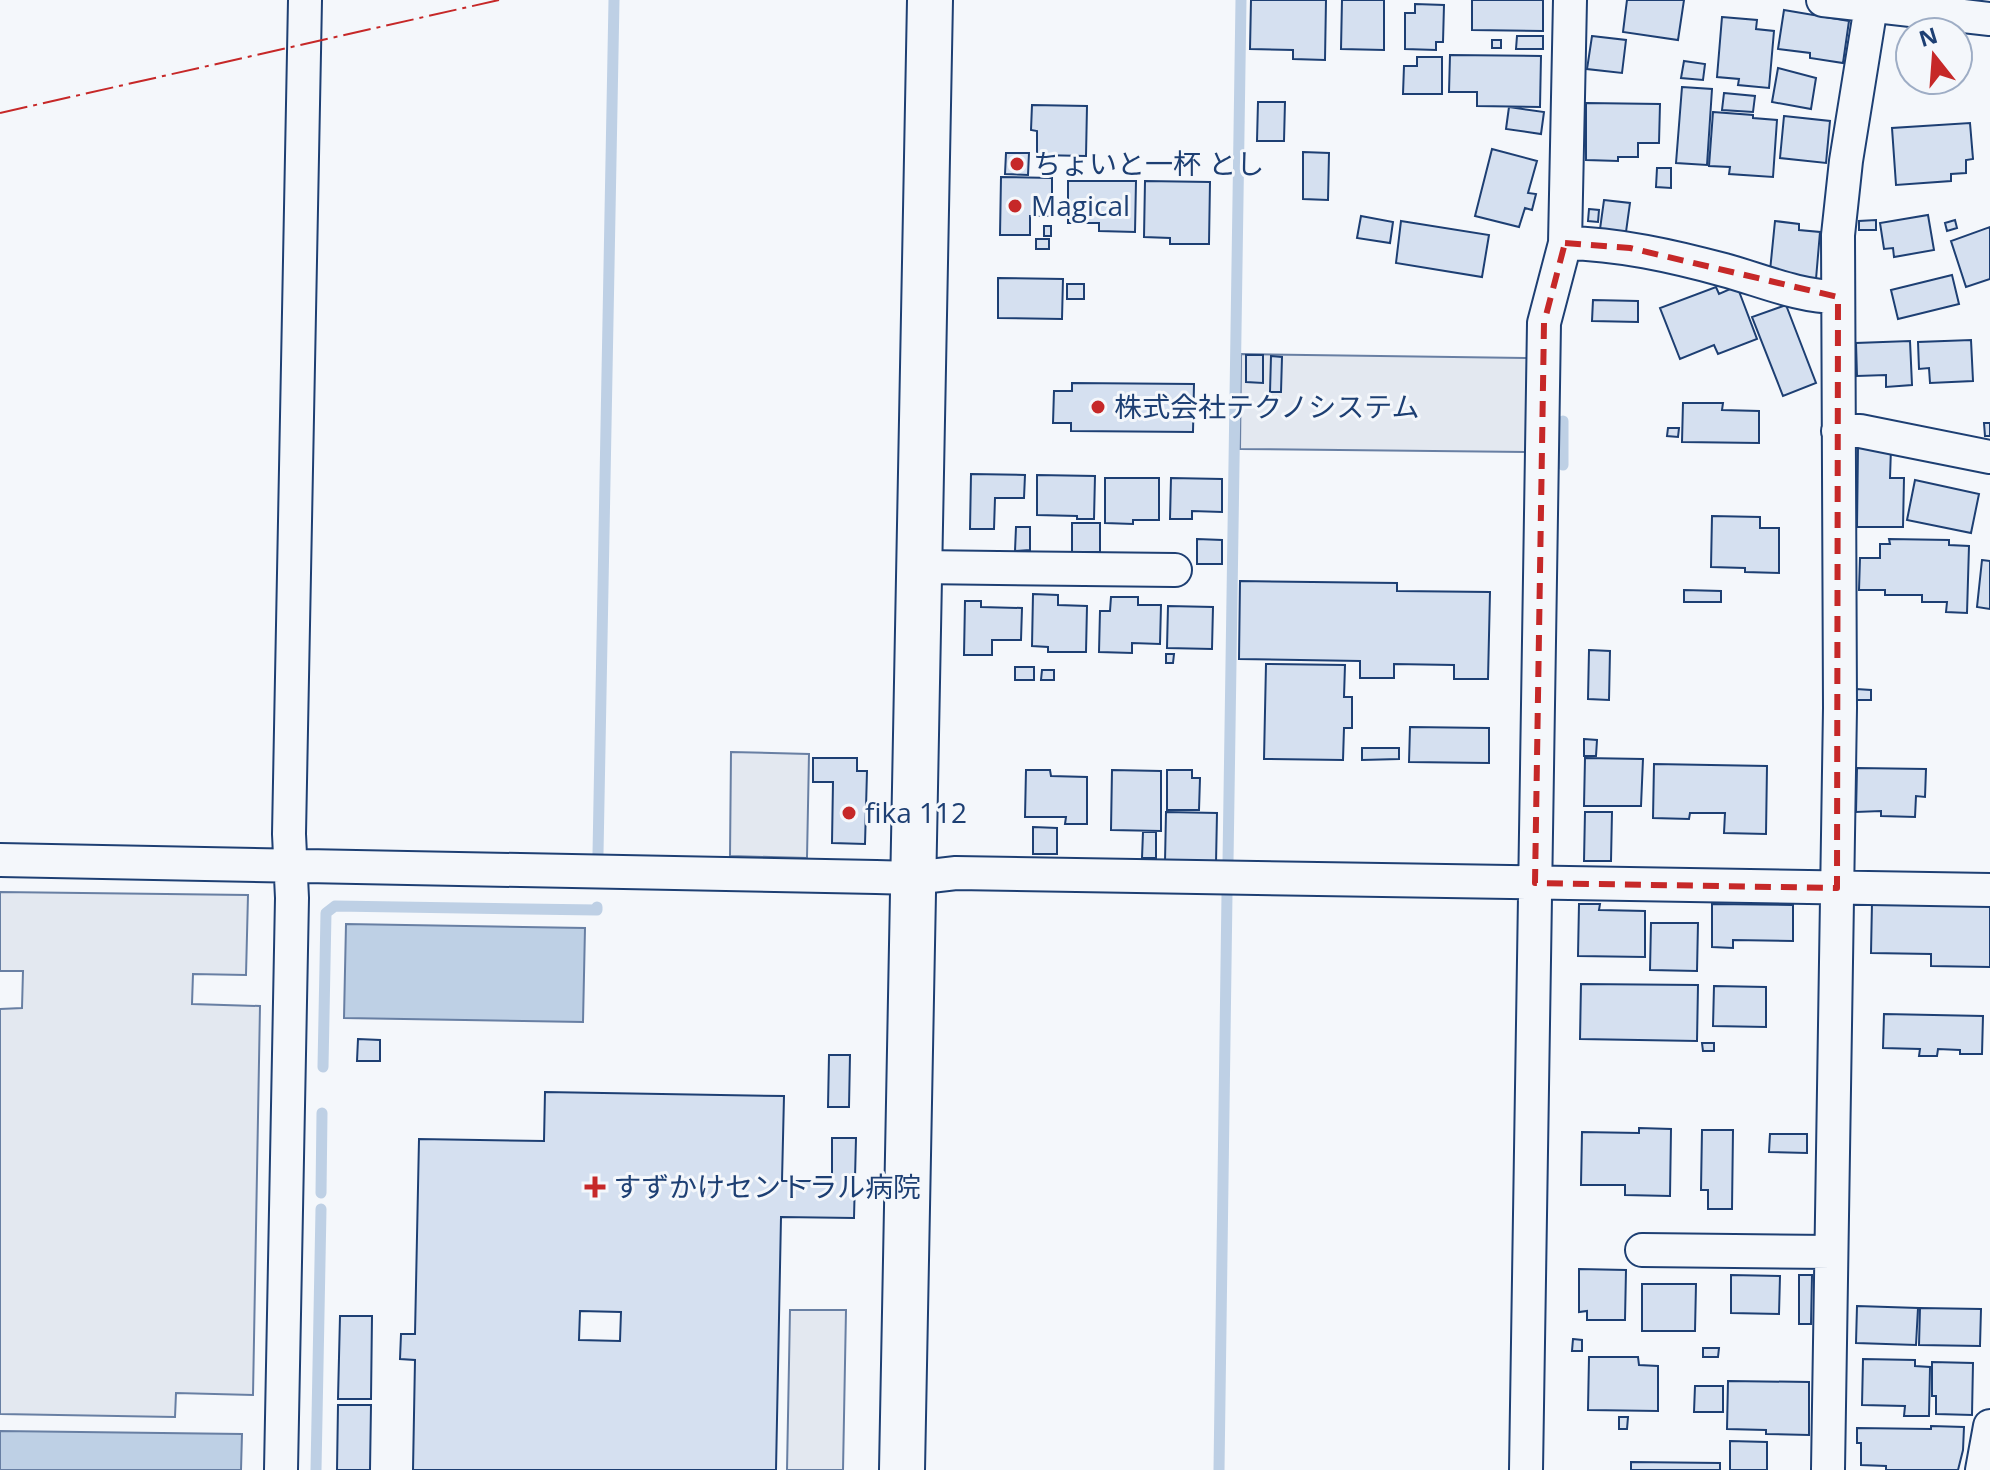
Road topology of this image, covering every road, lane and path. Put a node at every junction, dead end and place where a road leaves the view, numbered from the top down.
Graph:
1 (305, 0) edge
2 (930, 0) edge
3 (1570, 0) edge
4 (1823, 0) edge
5 (1871, 3) edge
6 (1990, 19) edge
7 (1565, 243) junction
8 (1838, 297) junction
9 (1838, 431) junction
10 (1990, 457) edge
11 (919, 567) junction
12 (1175, 570) dead end
13 (0, 860) edge
14 (290, 866) junction
15 (913, 878) junction
16 (1535, 883) junction
17 (1837, 888) junction
18 (1990, 890) edge
19 (1642, 1250) dead end
20 (1831, 1252) junction
21 (1990, 1426) edge
22 (281, 1470) edge
23 (902, 1470) edge
24 (1526, 1470) edge
25 (1828, 1470) edge
26 (1982, 1470) edge

1 - 14 street
2 - 11 street
3 - 7 street
4 - 5 street
5 - 6 street
5 - 8 street
7 - 8 street
7 - 16 street
8 - 9 street
9 - 10 street
9 - 17 street
11 - 12 street
11 - 15 street
13 - 14 street
14 - 15 street
14 - 22 street
15 - 16 street
15 - 23 street
16 - 17 street
16 - 24 street
17 - 18 street
17 - 20 street
19 - 20 street
20 - 25 street
21 - 26 street

